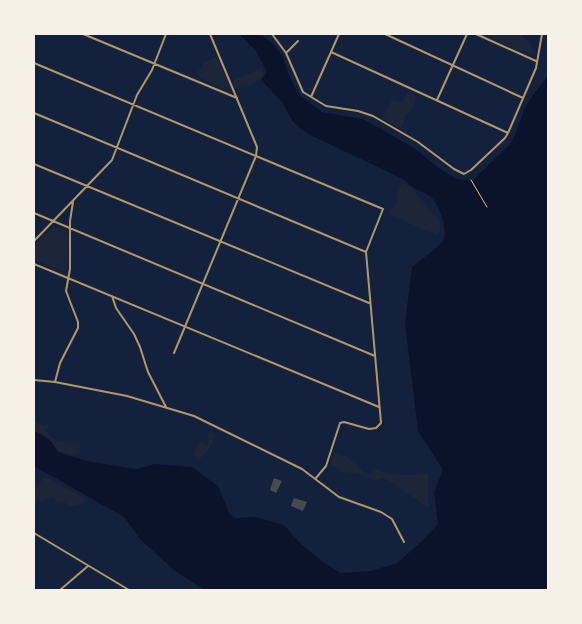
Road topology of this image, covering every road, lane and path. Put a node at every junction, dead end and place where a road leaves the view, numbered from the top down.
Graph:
1 (82, 34) edge
2 (166, 34) edge
3 (210, 34) edge
4 (272, 34) edge
5 (339, 34) edge
6 (385, 34) edge
7 (468, 34) edge
8 (476, 34) edge
9 (542, 34) edge
10 (298, 41) dead end
11 (331, 52) junction
12 (286, 53) junction
13 (536, 61) junction
14 (34, 63) edge
15 (155, 64) junction
16 (453, 65) junction
17 (311, 97) junction
18 (237, 98) junction
19 (523, 98) junction
20 (436, 100) junction
21 (133, 105) junction
22 (34, 113) edge
23 (508, 133) junction
24 (117, 148) junction
25 (256, 156) junction
26 (34, 164) edge
27 (471, 180) dead end
28 (87, 186) junction
29 (238, 198) junction
30 (73, 202) junction
31 (487, 207) dead end
32 (34, 213) edge
33 (52, 221) junction
34 (71, 229) junction
35 (34, 241) edge
36 (220, 242) junction
37 (366, 252) junction
38 (34, 264) edge
39 (68, 278) junction
40 (204, 284) junction
41 (112, 296) junction
42 (370, 303) junction
43 (185, 327) junction
44 (174, 353) dead end
45 (375, 356) junction
46 (34, 380) edge
47 (55, 382) junction
48 (166, 407) junction
49 (380, 408) junction
50 (316, 478) junction
51 (34, 533) edge
52 (404, 542) dead end
53 (88, 566) junction
54 (60, 590) edge
55 (129, 590) edge

1 - 15 street
2 - 15 street
3 - 18 street
4 - 12 street
5 - 11 street
6 - 16 street
7 - 16 street
8 - 13 street
9 - 13 street
10 - 12 street
11 - 17 street
11 - 20 street
12 - 17 street
13 - 19 street
14 - 21 street
15 - 18 street
15 - 21 street
16 - 19 street
16 - 20 street
17 - 23 street
18 - 25 street
19 - 23 street
20 - 23 street
21 - 24 street
21 - 25 street
22 - 24 street
24 - 28 street
24 - 29 street
25 - 29 street
25 - 37 street
26 - 28 street
27 - 31 path
28 - 30 street
28 - 36 street
29 - 36 street
29 - 37 street
30 - 33 street
30 - 34 street
32 - 33 street
33 - 34 street
33 - 35 street
34 - 39 street
34 - 40 street
36 - 40 street
36 - 42 street
37 - 42 street
38 - 39 street
39 - 41 street
39 - 47 street
40 - 43 street
40 - 45 street
41 - 43 street
41 - 48 street
42 - 45 street
43 - 44 street
43 - 49 street
45 - 49 street
46 - 47 street
47 - 48 street
48 - 50 street
49 - 50 street
50 - 52 street
51 - 53 street
53 - 54 street
53 - 55 street

